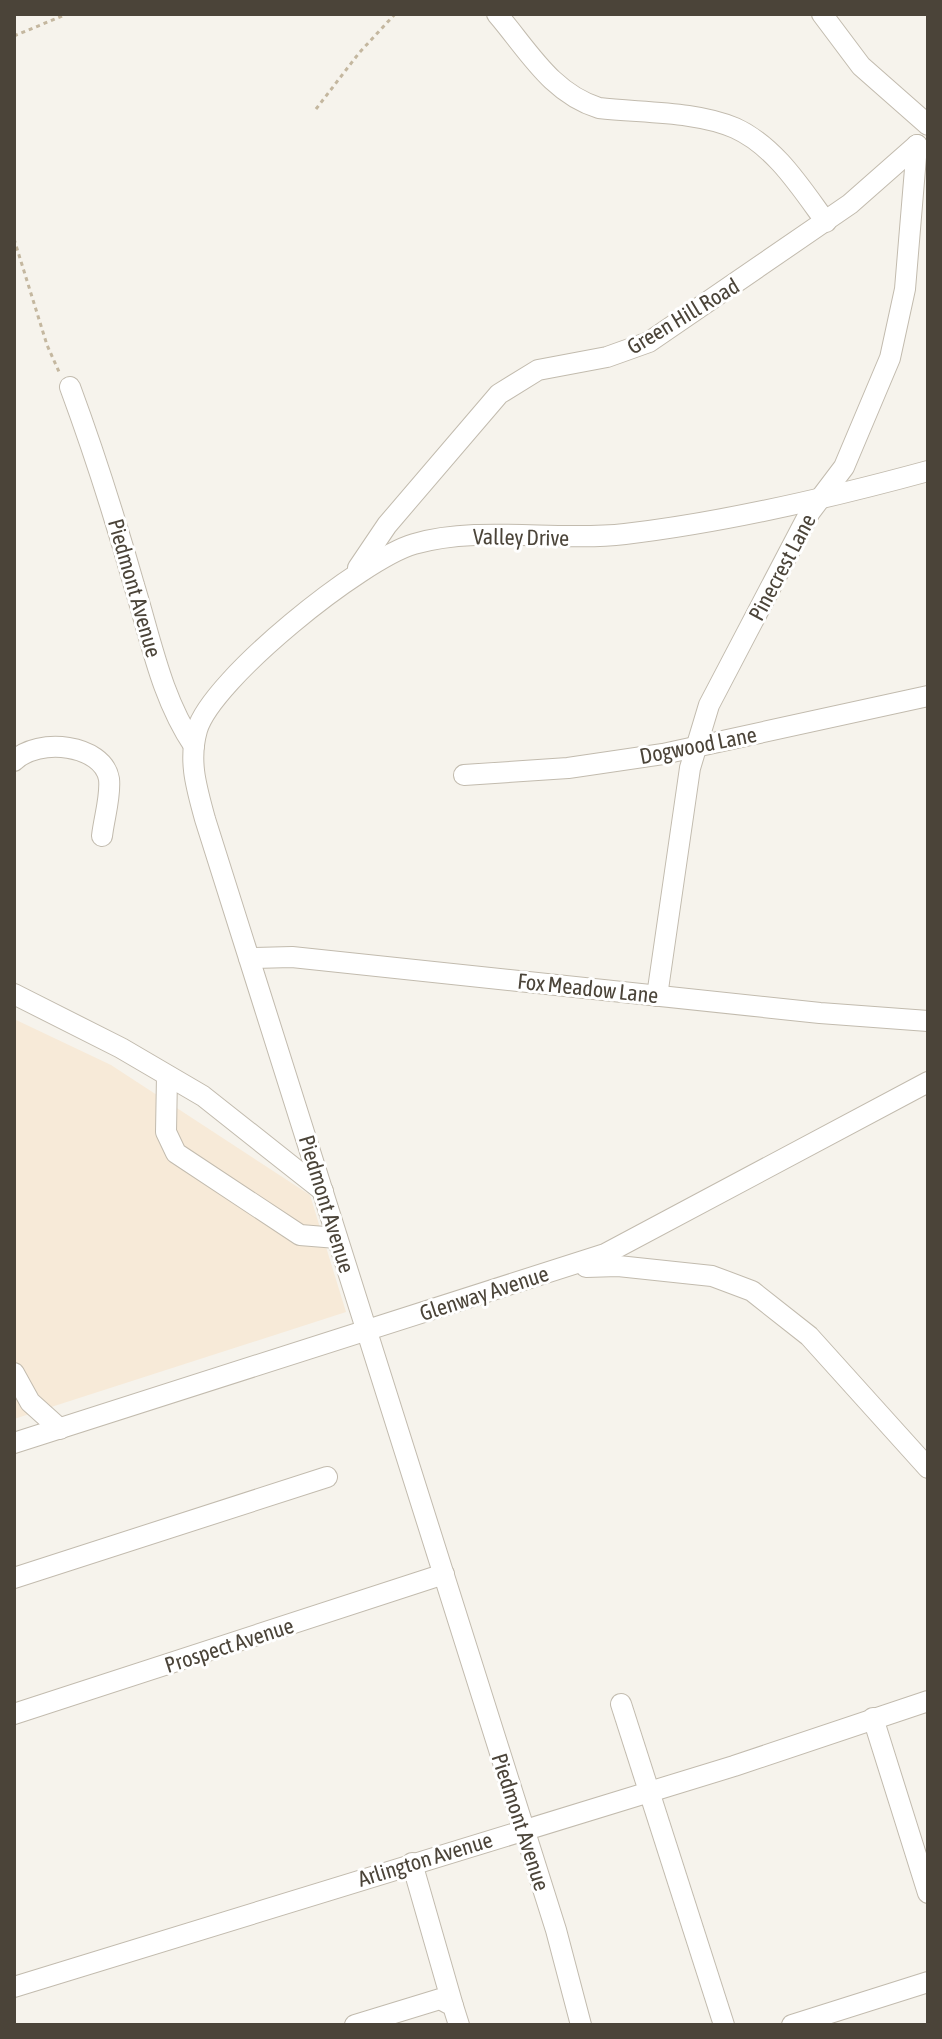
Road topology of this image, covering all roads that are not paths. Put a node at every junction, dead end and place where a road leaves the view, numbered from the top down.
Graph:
1 (497, 14) edge
2 (822, 14) edge
3 (928, 125) edge
4 (917, 145) joint
5 (826, 222) junction
6 (70, 387) road end
7 (928, 471) edge
8 (822, 497) junction
9 (354, 574) junction
10 (928, 696) edge
11 (194, 746) junction
12 (695, 747) junction
13 (14, 761) edge
14 (464, 775) dead end
15 (102, 836) dead end
16 (249, 958) junction
17 (14, 994) edge
18 (657, 996) junction
19 (928, 1021) edge
20 (167, 1076) junction
21 (927, 1084) edge
22 (323, 1191) junction
23 (337, 1238) junction
24 (560, 1268) junction
25 (367, 1331) junction
26 (14, 1373) edge
27 (60, 1429) junction
28 (14, 1443) edge
29 (928, 1468) edge
30 (327, 1477) dead end
31 (444, 1574) junction
32 (14, 1578) edge
33 (928, 1701) edge
34 (621, 1704) dead end
35 (14, 1714) edge
36 (873, 1718) junction
37 (650, 1792) junction
38 (523, 1829) junction
39 (412, 1863) junction
40 (928, 1893) edge
41 (928, 1982) edge
42 (14, 1987) edge
43 (456, 2016) edge
44 (355, 2025) edge
45 (581, 2025) edge
46 (724, 2025) edge
47 (792, 2025) edge

1 - 5 street
2 - 3 street
4 - 5 street, Green Hill Road
4 - 8 street, Pinecrest Lane
5 - 9 street, Green Hill Road
6 - 11 street, Piedmont Avenue
7 - 8 street, Valley Drive
8 - 9 street, Valley Drive
8 - 12 street, Pinecrest Lane
9 - 11 street, Valley Drive
10 - 12 street, Dogwood Lane
11 - 16 street, Piedmont Avenue
12 - 14 street, Dogwood Lane
12 - 18 street, Pinecrest Lane
13 - 15 street
16 - 18 street, Fox Meadow Lane
16 - 22 street, Piedmont Avenue
17 - 20 street
18 - 19 street, Fox Meadow Lane
20 - 22 street
20 - 23 street
21 - 24 street, Glenway Avenue
22 - 23 street, Piedmont Avenue
23 - 25 street, Piedmont Avenue
24 - 25 street, Glenway Avenue
24 - 29 street
25 - 27 street, Glenway Avenue
25 - 31 street, Piedmont Avenue
26 - 27 street
27 - 28 street, Glenway Avenue
30 - 32 street
31 - 35 street, Prospect Avenue
31 - 38 street, Piedmont Avenue
33 - 36 street, Arlington Avenue
34 - 37 street
36 - 37 street, Arlington Avenue
36 - 40 street
37 - 38 street, Arlington Avenue
37 - 46 street
38 - 39 street, Arlington Avenue
38 - 45 street, Piedmont Avenue
39 - 42 street, Arlington Avenue
39 - 43 street
41 - 47 street
43 - 44 street

